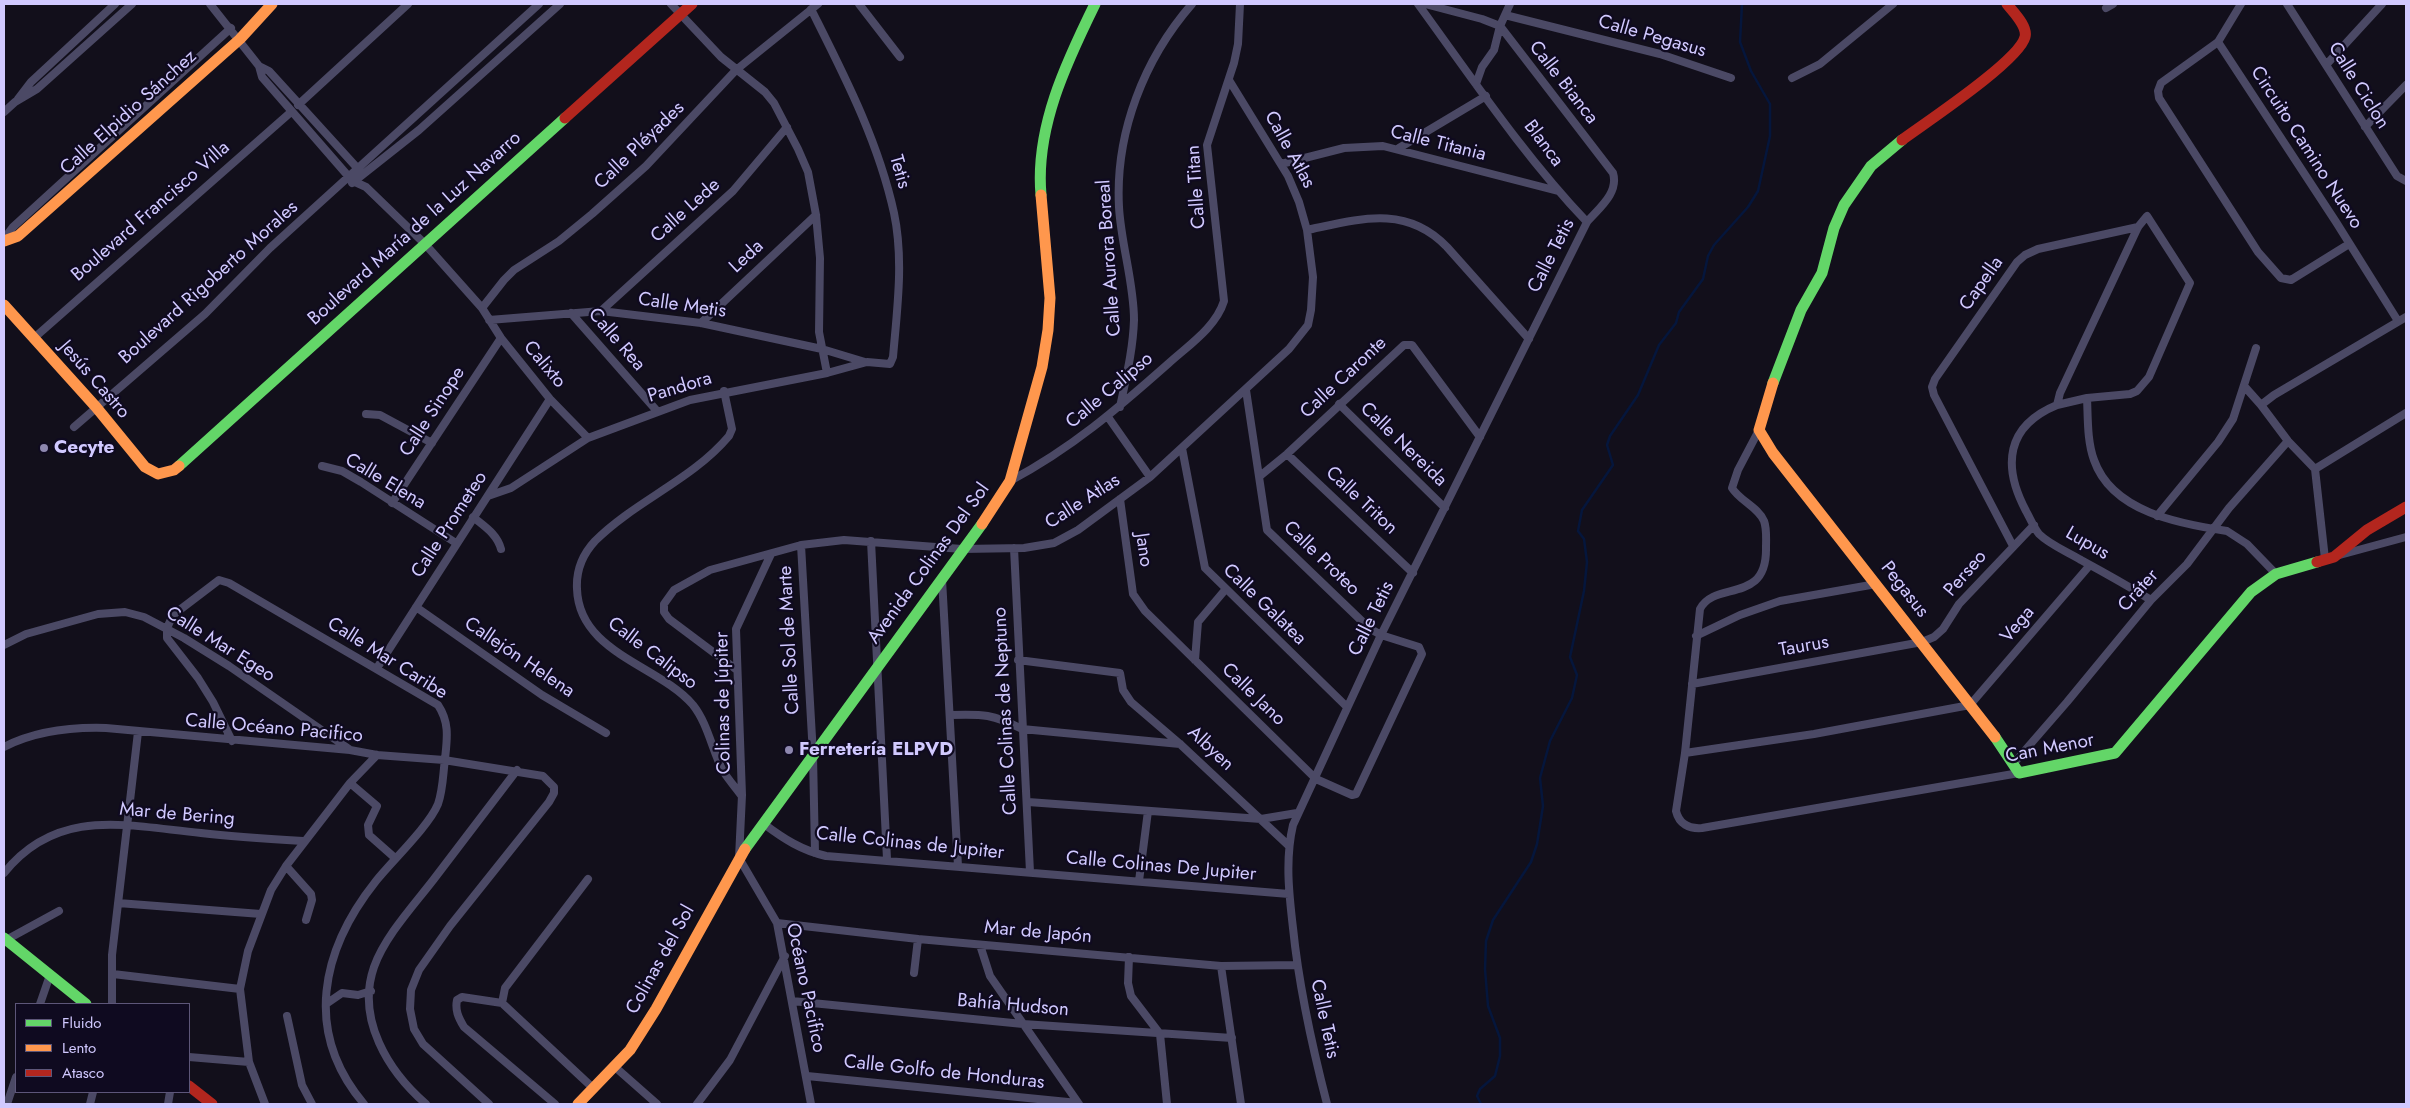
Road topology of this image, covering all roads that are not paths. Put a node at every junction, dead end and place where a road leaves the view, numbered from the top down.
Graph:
1 (115, 4) edge
2 (132, 4) edge
3 (210, 4) edge
4 (272, 4) edge
5 (408, 4) edge
6 (539, 4) edge
7 (560, 4) edge
8 (671, 4) edge
9 (692, 4) edge
10 (818, 4) edge
11 (859, 4) edge
12 (1095, 4) edge
13 (1192, 4) edge
14 (1240, 4) edge
15 (1418, 4) edge
16 (1425, 4) edge
17 (1510, 4) edge
18 (1893, 4) edge
19 (2008, 4) edge
20 (2241, 4) edge
21 (2382, 4) edge
22 (2289, 5) edge
23 (811, 9) junction
24 (681, 14) junction
25 (1505, 15) junction
26 (1500, 26) junction
27 (231, 28) junction
28 (240, 39) junction
29 (2218, 42) junction
30 (900, 57) dead end
31 (2326, 65) junction
32 (259, 66) junction
33 (736, 70) junction
34 (1731, 78) dead end
35 (1792, 78) dead end
36 (1229, 80) junction
37 (1476, 84) junction
38 (2406, 85) edge
39 (1486, 96) junction
40 (15, 102) junction
41 (298, 105) junction
42 (4, 112) edge
43 (291, 112) junction
44 (787, 127) junction
45 (2365, 128) junction
46 (1399, 148) junction
47 (1281, 164) junction
48 (361, 172) junction
49 (1615, 179) joint
50 (352, 180) junction
51 (2406, 181) edge
52 (366, 187) junction
53 (1558, 191) junction
54 (816, 215) junction
55 (1588, 222) junction
56 (2138, 227) junction
57 (1308, 230) junction
58 (4, 240) edge
59 (425, 244) junction
60 (2350, 244) junction
61 (4, 305) edge
62 (482, 308) junction
63 (601, 311) junction
64 (1220, 312) joint
65 (571, 313) junction
66 (2406, 316) edge
67 (489, 320) junction
68 (701, 322) junction
69 (2398, 322) junction
70 (34, 338) junction
71 (501, 338) junction
72 (1529, 339) junction
73 (2256, 348) dead end
74 (822, 349) junction
75 (893, 357) joint
76 (867, 362) junction
77 (827, 373) junction
78 (2245, 388) junction
79 (1246, 390) junction
80 (724, 392) junction
81 (2087, 398) junction
82 (550, 399) junction
83 (1339, 404) junction
84 (2057, 405) junction
85 (2261, 405) junction
86 (96, 407) junction
87 (1120, 407) junction
88 (657, 410) junction
89 (2406, 413) edge
90 (366, 414) dead end
91 (1108, 417) junction
92 (74, 427) dead end
93 (1759, 430) junction
94 (1480, 437) junction
95 (588, 438) junction
96 (2288, 441) junction
97 (432, 443) junction
98 (1182, 448) junction
99 (1287, 454) junction
100 (322, 466) dead end
101 (2315, 469) junction
102 (158, 474) joint
103 (1260, 476) junction
104 (1150, 477) junction
105 (1010, 481) junction
106 (488, 496) junction
107 (1120, 499) junction
108 (392, 503) junction
109 (2406, 507) edge
110 (1445, 508) junction
111 (2157, 516) junction
112 (473, 517) junction
113 (2034, 525) junction
114 (2214, 529) junction
115 (2406, 537) edge
116 (871, 541) junction
117 (456, 544) junction
118 (801, 546) junction
119 (2013, 546) junction
120 (962, 548) junction
121 (1014, 548) junction
122 (501, 549) dead end
123 (772, 554) junction
124 (2330, 558) junction
125 (2090, 565) junction
126 (1413, 573) junction
127 (2276, 574) junction
128 (942, 578) junction
129 (1876, 584) junction
130 (1225, 590) junction
131 (2151, 600) junction
132 (1139, 604) joint
133 (416, 607) junction
134 (167, 628) junction
135 (1380, 635) junction
136 (1696, 636) junction
137 (1922, 642) junction
138 (4, 645) edge
139 (1018, 660) junction
140 (1195, 660) junction
141 (876, 666) junction
142 (377, 668) junction
143 (737, 670) junction
144 (1692, 684) junction
145 (1970, 705) junction
146 (1347, 707) junction
147 (951, 715) junction
148 (1022, 729) junction
149 (138, 732) junction
150 (606, 732) dead end
151 (232, 741) junction
152 (1180, 744) junction
153 (4, 747) edge
154 (350, 750) junction
155 (1685, 752) junction
156 (377, 755) junction
157 (813, 755) junction
158 (444, 760) junction
159 (2016, 768) junction
160 (517, 770) junction
161 (1316, 778) junction
162 (350, 783) junction
163 (742, 795) junction
164 (1354, 795) joint
165 (1028, 802) junction
166 (1148, 811) junction
167 (1298, 813) junction
168 (1261, 819) junction
169 (127, 824) junction
170 (764, 824) junction
171 (303, 841) junction
172 (1288, 845) junction
173 (815, 853) junction
174 (395, 858) junction
175 (739, 858) junction
176 (887, 859) junction
177 (286, 866) junction
178 (958, 866) junction
179 (1030, 872) junction
180 (4, 873) edge
181 (588, 879) dead end
182 (1139, 882) junction
183 (1289, 894) junction
184 (118, 903) junction
185 (59, 911) dead end
186 (262, 914) junction
187 (306, 920) dead end
188 (778, 923) junction
189 (5, 939) edge
190 (918, 939) junction
191 (980, 945) junction
192 (785, 956) junction
193 (1129, 957) junction
194 (1297, 965) junction
195 (1222, 966) junction
196 (914, 972) dead end
197 (113, 974) junction
198 (50, 975) junction
199 (240, 989) junction
200 (371, 991) junction
201 (792, 1002) junction
202 (40, 1003) edge
203 (85, 1003) edge
204 (112, 1003) edge
205 (502, 1003) junction
206 (326, 1004) junction
207 (287, 1016) dead end
208 (1023, 1024) junction
209 (1160, 1034) junction
210 (1232, 1038) junction
211 (190, 1057) edge
212 (249, 1062) junction
213 (615, 1067) junction
214 (807, 1076) junction
215 (15, 1080) edge
216 (190, 1087) edge
217 (593, 1088) junction
218 (1016, 1100) edge
219 (8, 1104) edge
220 (212, 1104) edge
221 (265, 1104) edge
222 (312, 1104) edge
223 (364, 1104) edge
224 (426, 1104) edge
225 (488, 1104) edge
226 (555, 1104) edge
227 (578, 1104) edge
228 (657, 1104) edge
229 (698, 1104) edge
230 (811, 1104) edge
231 (1078, 1104) edge
232 (1167, 1104) edge
233 (1241, 1104) edge
234 (1328, 1104) edge

1 - 40 street
2 - 40 street
3 - 27 street
4 - 28 street, Calle Elpidio Sánchez
5 - 41 street
6 - 48 street, Boulevard Rigoberto Morales
7 - 48 street, Boulevard Rigoberto Morales
8 - 24 street
9 - 24 street, Boulevard María de la Luz Navarro
10 - 23 street, Calle Pléyades
11 - 30 street
12 - 105 street, Avenida Colinas Del Sol
13 - 87 street, Calle Aurora Boreal
14 - 36 street, Calle Titan
15 - 37 street, Blanca
16 - 26 street
17 - 25 street
18 - 35 street
19 - 93 street
20 - 29 street
21 - 31 street
22 - 31 street, Calle Ciclon
23 - 33 street, Calle Pléyades
23 - 75 street, Tetis
24 - 33 street
24 - 59 street, Boulevard María de la Luz Navarro
25 - 26 street
25 - 34 street, Calle Pegasus
26 - 37 street
26 - 49 street, Calle Bianca
27 - 28 street
27 - 58 street, Calle Elpidio Sánchez
28 - 32 street
28 - 58 street, Calle Elpidio Sánchez
29 - 60 street, Circuito Camino Nuevo
29 - 60 street, Circuito Camino Nuevo
31 - 45 street, Calle Ciclon
32 - 41 street
32 - 43 street
33 - 44 street
33 - 62 street, Calle Pléyades
36 - 47 street, Calle Atlas
36 - 64 street, Calle Titan
37 - 39 street, Blanca
38 - 45 street
39 - 46 street
39 - 53 street, Blanca
40 - 42 street
41 - 48 street
43 - 50 street
43 - 70 street, Boulevard Francisco Villa
44 - 54 street
44 - 63 street, Calle Lede
45 - 51 street, Calle Ciclon
46 - 47 street, Calle Titania
46 - 53 street, Calle Titania
47 - 57 street, Calle Atlas
48 - 50 street, Boulevard Rigoberto Morales
48 - 52 street
49 - 55 street, Calle Tetis
50 - 52 street
50 - 86 street, Boulevard Rigoberto Morales
52 - 59 street, Calixto
53 - 55 street, Blanca
54 - 68 street, Leda
54 - 74 street
55 - 72 street, Calle Tetis
56 - 81 street, Capella
56 - 84 street
56 - 119 street, Capella
57 - 72 street
57 - 79 street, Calle Atlas
59 - 62 street, Calixto
59 - 102 street, Boulevard María de la Luz Navarro
60 - 69 street
61 - 70 street, Jesús Castro
62 - 67 street, Calixto
63 - 65 street, Calle Metis
63 - 68 street, Calle Metis
64 - 87 street, Calle Calipso
65 - 67 street, Calle Metis
65 - 88 street, Calle Rea
66 - 69 street
67 - 71 street, Calixto
68 - 74 street, Calle Metis
69 - 85 street
70 - 86 street, Jesús Castro
71 - 82 street, Calixto
71 - 97 street, Calle Sinope
72 - 94 street, Calle Tetis
73 - 78 street
74 - 76 street, Calle Metis
74 - 77 street
75 - 76 street, Pandora
76 - 77 street, Pandora
77 - 80 street, Pandora
78 - 85 street
78 - 111 street
79 - 98 street, Calle Atlas
79 - 103 street, Calle Proteo
80 - 88 street, Pandora
80 - 163 street, Calle Calipso
81 - 84 street, Lupus
81 - 111 street
82 - 95 street, Calixto
82 - 106 street, Calle Prometeo
83 - 94 street, Calle Caronte
83 - 99 street, Calle Caronte
83 - 110 street, Calle Nereida
84 - 113 street, Lupus
85 - 96 street
86 - 92 street, Boulevard Rigoberto Morales
86 - 102 street, Jesús Castro
87 - 91 street, Calle Calipso
88 - 95 street, Pandora
89 - 101 street
90 - 97 street
91 - 104 street
91 - 105 street, Calle Calipso
93 - 129 street, Pegasus
93 - 136 street
94 - 110 street, Calle Tetis
95 - 106 street, Pandora
96 - 101 street
96 - 114 street, Cráter
97 - 108 street, Calle Sinope
98 - 104 street, Calle Atlas
98 - 130 street, Calle Galatea
99 - 103 street, Calle Caronte
99 - 126 street, Calle Triton
100 - 108 street, Calle Elena
101 - 124 street
103 - 135 street, Calle Proteo
104 - 107 street, Calle Atlas
105 - 120 street, Avenida Colinas Del Sol
106 - 112 street, Calle Prometeo
107 - 121 street, Calle Atlas
107 - 132 street, Jano
108 - 117 street, Calle Elena
109 - 124 street
110 - 126 street, Calle Tetis
111 - 114 street
112 - 117 street, Calle Prometeo
112 - 122 street
113 - 119 street, Perseo
113 - 125 street, Lupus
114 - 127 street
114 - 131 street, Cráter
115 - 124 street
116 - 118 street, Calle Atlas
116 - 120 street, Calle Atlas
116 - 141 street
117 - 133 street, Calle Prometeo
118 - 123 street, Calle Atlas
118 - 157 street, Calle Sol de Marte
119 - 137 street, Perseo
120 - 121 street, Calle Atlas
120 - 128 street, Avenida Colinas Del Sol
121 - 139 street, Calle Colinas de Neptuno
123 - 143 street, Colinas de Júpiter
123 - 143 street, Calle Atlas
124 - 127 street, Can Menor
125 - 131 street, Lupus
125 - 145 street, Vega
126 - 135 street, Calle Tetis
127 - 159 street, Can Menor
128 - 141 street, Avenida Colinas Del Sol
128 - 147 street
129 - 136 street
129 - 137 street, Pegasus
130 - 140 street
130 - 146 street, Calle Galatea
131 - 159 street, Cráter
132 - 140 street, Calle Jano
133 - 142 street, Calle Prometeo
133 - 150 street, Callejón Helena
134 - 138 street, Calle Mar Egeo
134 - 142 street, Calle Mar Caribe
134 - 151 street
134 - 154 street, Calle Mar Egeo
135 - 146 street, Calle Tetis
135 - 164 street, Calle Proteo
136 - 144 street
137 - 144 street, Taurus
137 - 145 street, Pegasus
139 - 148 street, Calle Colinas de Neptuno
139 - 152 street, Albyen
140 - 161 street, Calle Jano
141 - 157 street, Avenida Colinas Del Sol
141 - 176 street
142 - 158 street, Calle Mar Caribe
143 - 163 street, Colinas de Júpiter
144 - 155 street
145 - 155 street
145 - 159 street, Pegasus
146 - 161 street, Calle Tetis
147 - 148 street
147 - 178 street
148 - 152 street
148 - 165 street, Calle Colinas de Neptuno
149 - 151 street, Calle Océano Pacifico
149 - 153 street, Calle Océano Pacifico
149 - 169 street
151 - 154 street, Calle Océano Pacifico
152 - 168 street, Albyen
154 - 156 street, Calle Océano Pacifico
155 - 159 street, Can Menor
156 - 158 street, Calle Océano Pacifico
156 - 162 street
157 - 170 street, Avenida Colinas Del Sol
157 - 173 street, Calle Sol de Marte
158 - 160 street, Calle Océano Pacifico
158 - 174 street, Calle Mar Caribe
160 - 200 street
160 - 225 street, Calle Océano Pacifico
161 - 164 street, Calle Jano
161 - 167 street, Calle Tetis
162 - 171 street
162 - 174 street
163 - 175 street, Colinas de Júpiter
165 - 166 street
165 - 179 street, Calle Colinas de Neptuno
166 - 168 street
166 - 182 street
167 - 168 street
167 - 172 street, Calle Tetis
168 - 172 street, Albyen
169 - 171 street, Mar de Bering
169 - 180 street, Mar de Bering
169 - 184 street
170 - 173 street, Calle Colinas de Jupiter
170 - 175 street, Colinas del Sol
171 - 177 street
172 - 183 street, Calle Tetis
173 - 176 street, Calle Colinas de Jupiter
174 - 206 street, Calle Mar Caribe
175 - 188 street, Océano Pacifico
175 - 213 street, Colinas del Sol
176 - 178 street, Calle Colinas de Jupiter
177 - 186 street
177 - 187 street
178 - 179 street, Calle Colinas de Jupiter
179 - 182 street, Calle Colinas De Jupiter
181 - 205 street
182 - 183 street, Calle Colinas De Jupiter
183 - 194 street, Calle Tetis
184 - 186 street
184 - 197 street
185 - 189 street
186 - 199 street
188 - 190 street, Mar de Japón
188 - 192 street, Océano Pacifico
189 - 198 street
190 - 191 street, Mar de Japón
190 - 196 street
191 - 193 street, Mar de Japón
191 - 208 street
192 - 201 street, Océano Pacifico
192 - 229 street
193 - 195 street, Mar de Japón
193 - 209 street
194 - 195 street, Mar de Japón
194 - 234 street, Calle Tetis
195 - 210 street
197 - 199 street
197 - 204 street
198 - 202 street
198 - 203 street
199 - 212 street
200 - 206 street
200 - 224 street
201 - 208 street, Bahía Hudson
201 - 214 street, Océano Pacifico
205 - 217 street
205 - 226 street
206 - 223 street, Calle Mar Caribe
207 - 222 street
208 - 209 street, Bahía Hudson
208 - 231 street
209 - 210 street, Bahía Hudson
209 - 232 street
210 - 233 street
211 - 212 street
212 - 221 street
213 - 217 street, Colinas del Sol
213 - 228 street
214 - 218 street, Calle Golfo de Honduras
214 - 230 street, Océano Pacifico
215 - 219 street
216 - 220 street
217 - 227 street, Colinas del Sol
218 - 231 street, Calle Golfo de Honduras

